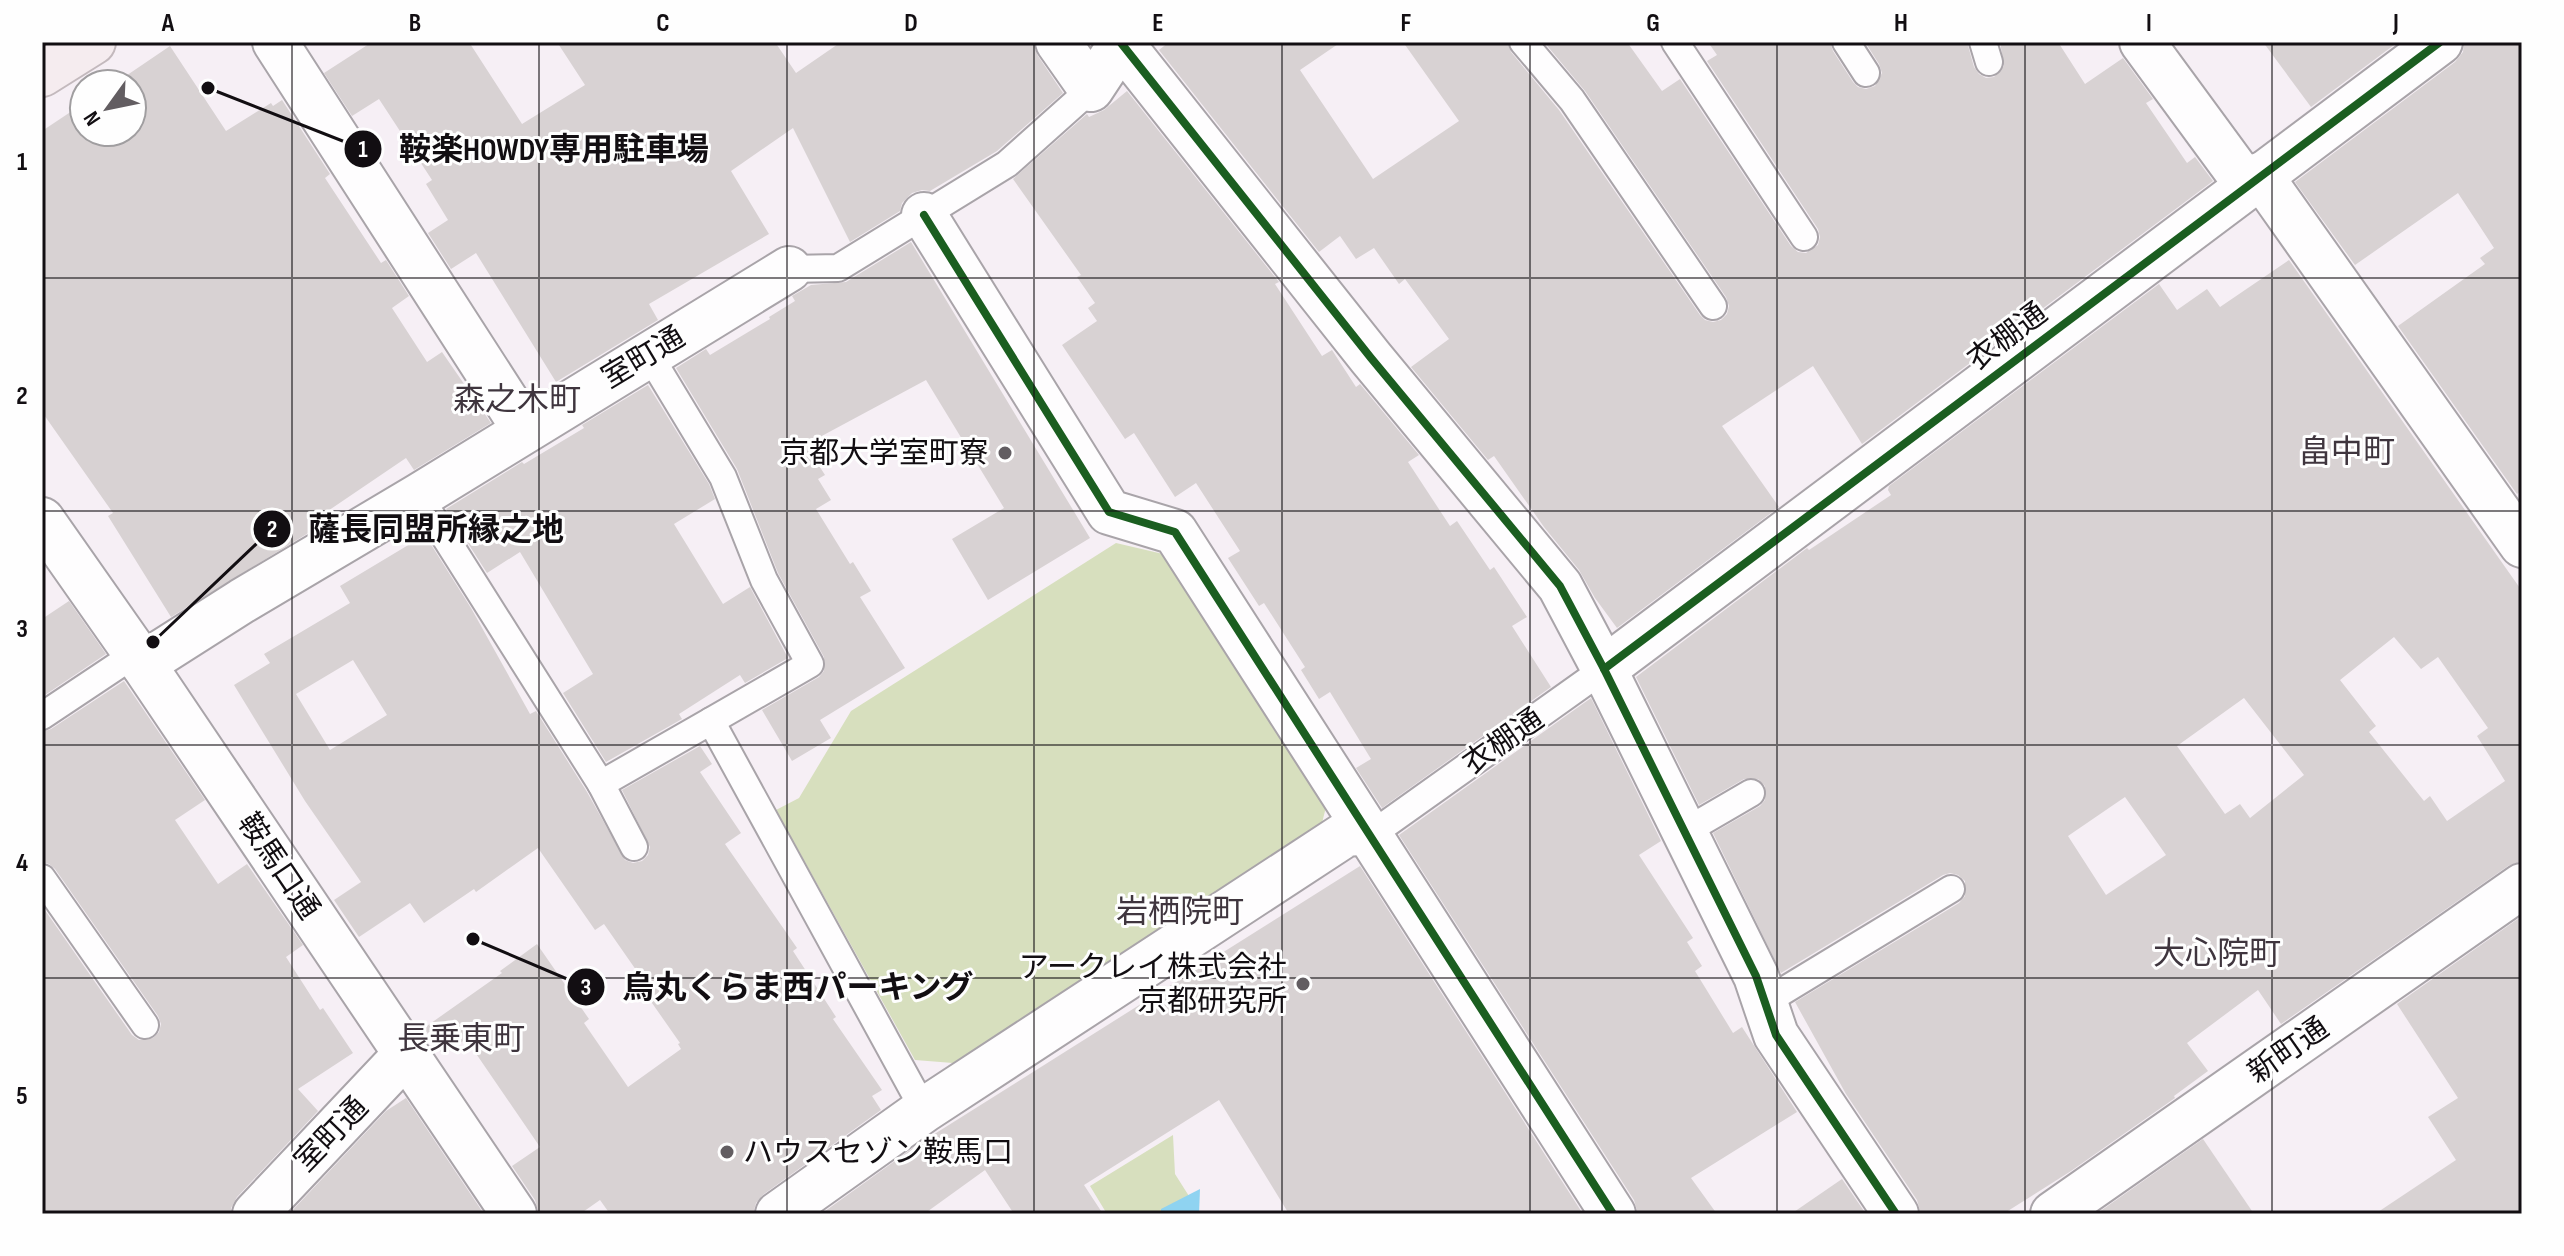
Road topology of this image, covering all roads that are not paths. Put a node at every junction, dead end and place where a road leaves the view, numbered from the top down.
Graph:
1 (93, 42) edge
2 (275, 42) edge
3 (1058, 42) edge
4 (1122, 42) edge
5 (1523, 42) edge
6 (1675, 42) edge
7 (1846, 42) edge
8 (2142, 42) edge
9 (2440, 42) edge
10 (1866, 73) dead end
11 (42, 74) edge
12 (1091, 89) junction
13 (2253, 180) junction
14 (924, 215) junction
15 (1804, 237) dead end
16 (789, 269) joint
17 (1713, 306) dead end
18 (648, 353) junction
19 (525, 430) junction
20 (419, 496) junction
21 (42, 520) edge
22 (2522, 545) edge
23 (57, 574) edge
24 (139, 659) junction
25 (1604, 669) junction
26 (42, 716) edge
27 (711, 721) junction
28 (601, 784) junction
29 (1751, 793) dead end
30 (1368, 832) junction
31 (1684, 832) junction
32 (634, 847) dead end
33 (42, 878) edge
34 (2522, 886) edge
35 (1951, 889) dead end
36 (1765, 1002) junction
37 (145, 1025) dead end
38 (406, 1054) junction
39 (924, 1110) junction
40 (255, 1214) edge
41 (514, 1214) edge
42 (778, 1214) edge
43 (1613, 1214) edge
44 (1896, 1214) edge
45 (2053, 1214) edge

1 - 11 highway
2 - 19 street
3 - 12 street
4 - 12 street, 室町通
4 - 25 street
5 - 17 lane
6 - 15 lane
7 - 10 lane
8 - 13 street
9 - 13 street, 衣棚通
12 - 14 lane, 室町通
13 - 22 street
13 - 25 street, 衣棚通
14 - 16 lane, 室町通
14 - 30 street
16 - 18 street, 室町通
18 - 19 street, 室町通
18 - 27 lane
19 - 20 street, 室町通
20 - 24 street, 室町通
20 - 28 lane
21 - 23 street, 鞍馬口通
23 - 24 street, 鞍馬口通
24 - 26 lane
24 - 38 street, 鞍馬口通
25 - 30 lane, 衣棚通
25 - 31 street
27 - 28 lane
27 - 39 lane
28 - 32 lane
29 - 31 lane
30 - 39 street, 衣棚通
30 - 43 street
31 - 36 street
33 - 37 lane
34 - 45 street, 新町通
35 - 36 lane
36 - 44 street
38 - 40 street, 室町通
38 - 41 street, 鞍馬口通
39 - 42 street, 衣棚通

